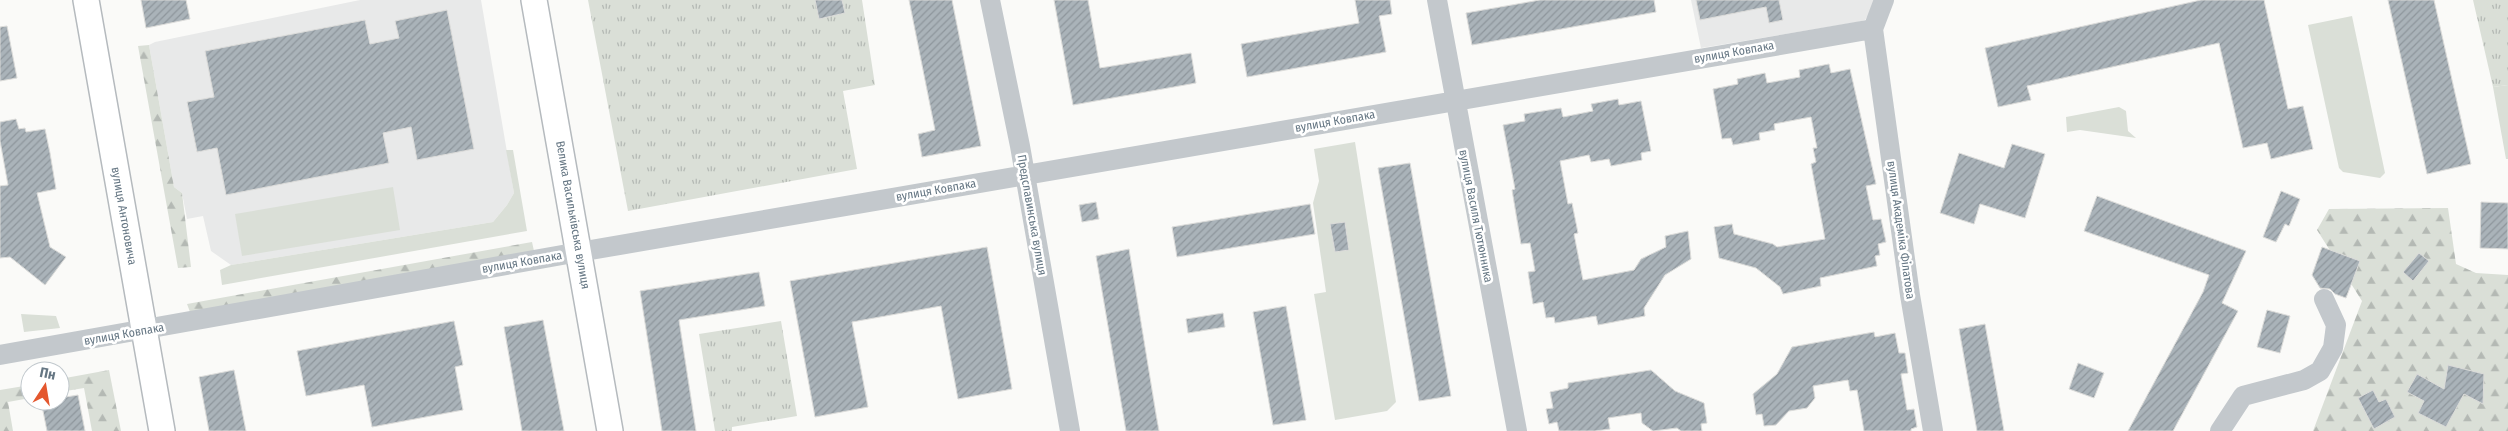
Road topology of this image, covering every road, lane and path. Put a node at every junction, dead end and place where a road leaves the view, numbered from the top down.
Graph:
1 (86, 0) edge
2 (534, 0) edge
3 (990, 0) edge
4 (1437, 0) edge
5 (1884, 0) edge
6 (1873, 29) junction
7 (1455, 101) junction
8 (1024, 175) junction
9 (580, 252) junction
10 (2324, 299) dead end
11 (144, 330) junction
12 (0, 355) edge
13 (162, 431) edge
14 (610, 431) edge
15 (1070, 431) edge
16 (1517, 431) edge
17 (1933, 431) edge
18 (2220, 431) edge

1 - 11 main road, вулиця Антоновича
2 - 9 main road, Велика Васильківська вулиця
3 - 8 street, Предславинська вулиця
4 - 7 street, вулиця Василя Тютюнника
5 - 6 street
6 - 7 street, вулиця Ковпака
6 - 17 street, вулиця Академіка Філатова
7 - 8 street, вулиця Ковпака
7 - 16 street, вулиця Василя Тютюнника
8 - 9 street, вулиця Ковпака
8 - 15 street, Предславинська вулиця
9 - 11 street, вулиця Ковпака
9 - 14 main road, Велика Васильківська вулиця
10 - 18 street
11 - 12 street, вулиця Ковпака
11 - 13 main road, вулиця Антоновича

